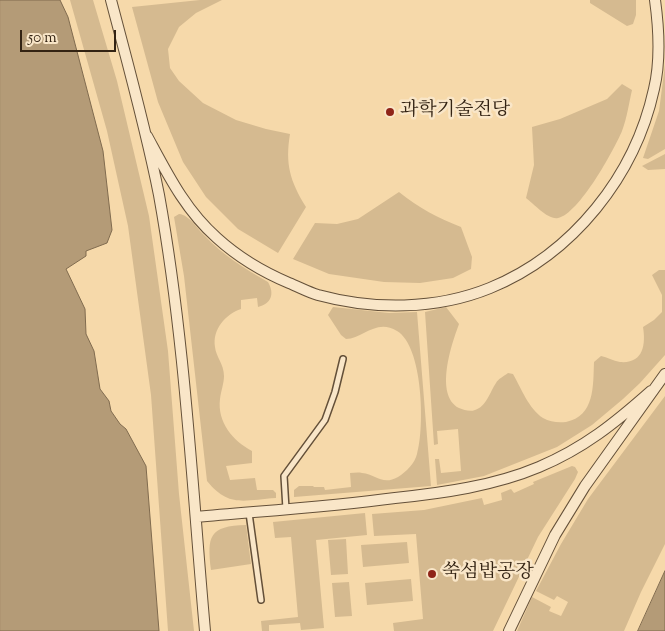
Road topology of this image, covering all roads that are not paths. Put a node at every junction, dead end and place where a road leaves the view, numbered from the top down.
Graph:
1 (111, 0) edge
2 (655, 0) edge
3 (147, 136) junction
4 (343, 359) dead end
5 (665, 374) edge
6 (651, 391) junction
7 (286, 509) junction
8 (249, 512) junction
9 (196, 517) junction
10 (261, 600) dead end
11 (205, 631) edge
12 (509, 631) edge

1 - 3 street
2 - 3 street
3 - 9 street
4 - 7 lane
5 - 6 street
6 - 7 street
6 - 12 street
7 - 8 street
8 - 9 street
8 - 10 lane
9 - 11 street

